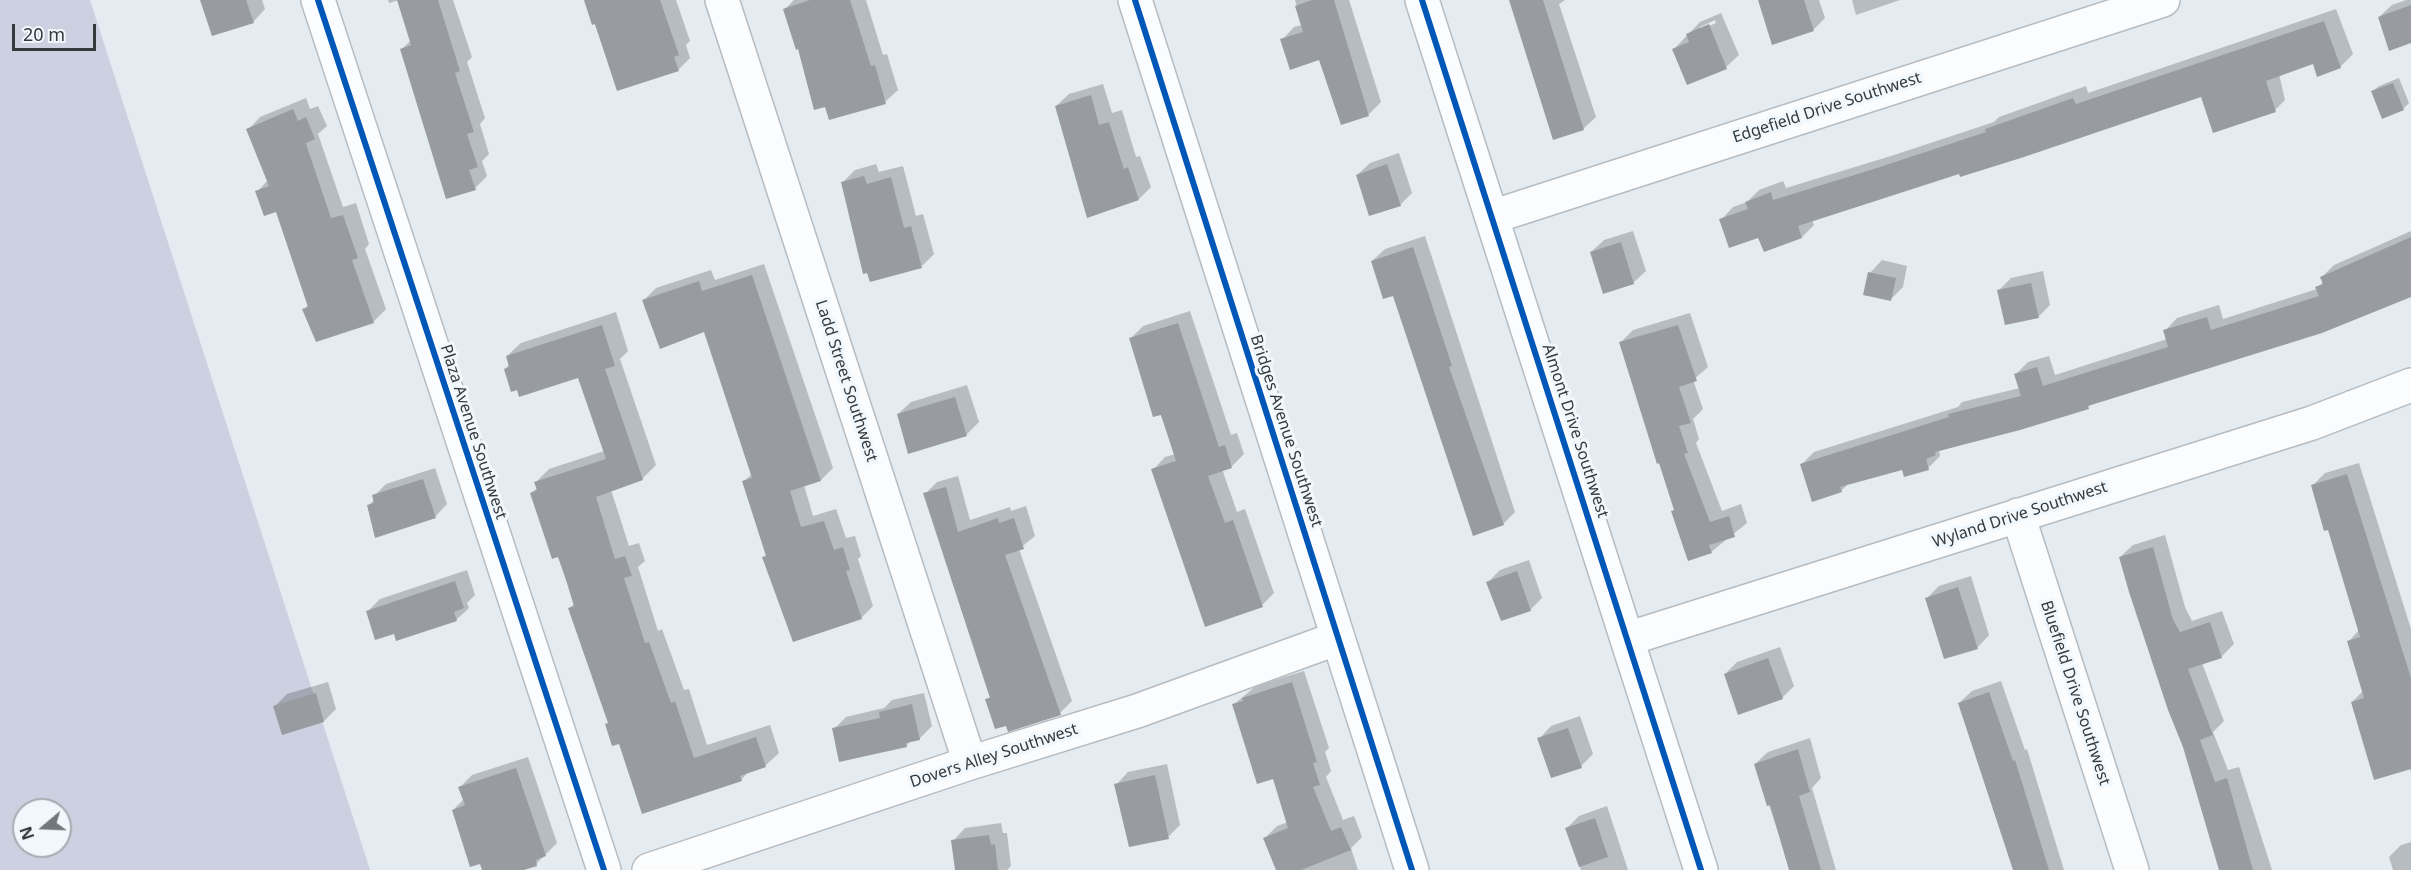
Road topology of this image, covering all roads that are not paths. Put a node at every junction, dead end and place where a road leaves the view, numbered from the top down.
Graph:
1 (318, 0) edge
2 (722, 0) edge
3 (1135, 0) edge
4 (1422, 0) edge
5 (2163, 0) edge
6 (1492, 217) junction
7 (2410, 389) edge
8 (2018, 515) junction
9 (1338, 638) junction
10 (1627, 639) junction
11 (970, 763) junction
12 (604, 870) edge
13 (649, 870) edge
14 (1412, 870) edge
15 (1701, 870) edge
16 (2132, 870) edge

1 - 12 street, Plaza Avenue Southwest
2 - 11 street, Ladd Street Southwest
3 - 9 street, Bridges Avenue Southwest
4 - 6 street, Almont Drive Southwest
5 - 6 street, Edgefield Drive Southwest
6 - 10 street, Almont Drive Southwest
7 - 8 street, Wyland Drive Southwest
8 - 10 street, Wyland Drive Southwest
8 - 16 street, Bluefield Drive Southwest
9 - 11 street, Dovers Alley Southwest
9 - 14 street, Bridges Avenue Southwest
10 - 15 street, Almont Drive Southwest
11 - 13 street, Dovers Alley Southwest

